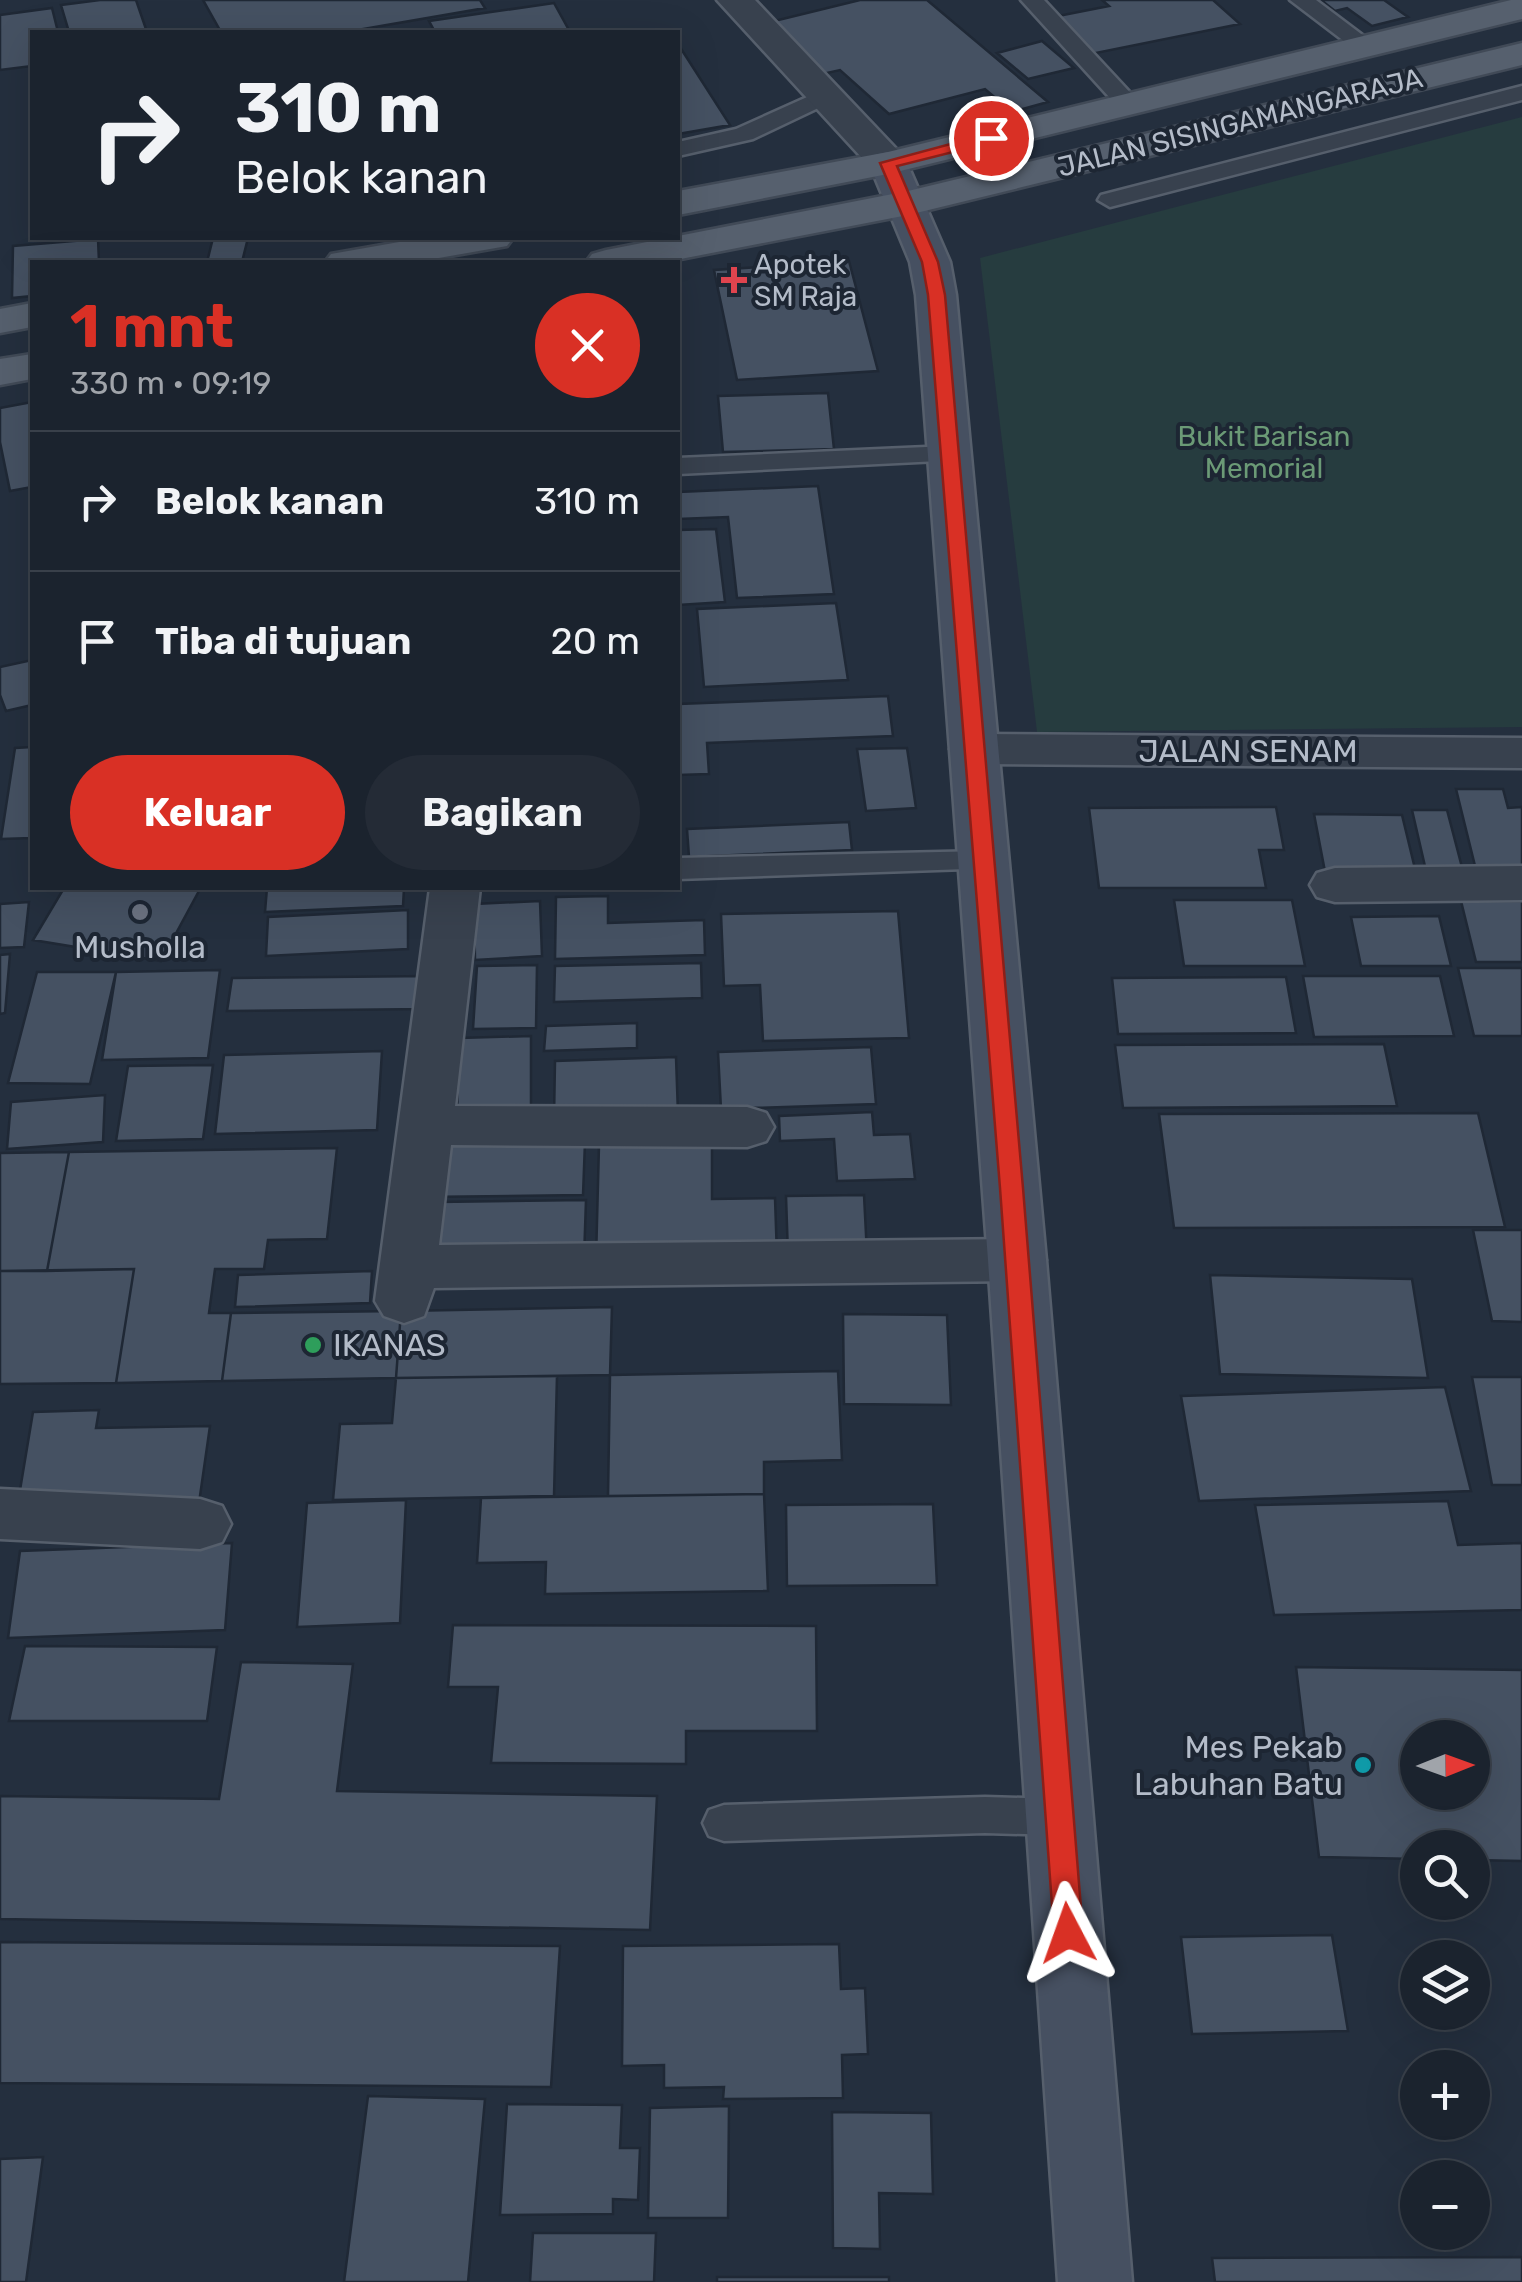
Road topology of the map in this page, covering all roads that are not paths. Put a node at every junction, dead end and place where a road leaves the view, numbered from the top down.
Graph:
1 (736, 0) edge
2 (1032, 0) edge
3 (1301, 0) edge
4 (1522, 8) edge
5 (1365, 46) junction
6 (1522, 54) edge
7 (1522, 93) edge
8 (825, 96) junction
9 (1128, 104) junction
10 (680, 149) edge
11 (898, 183) junction
12 (1110, 200) dead end
13 (680, 202) edge
14 (480, 240) edge
15 (357, 260) edge
16 (613, 260) edge
17 (30, 315) edge
18 (0, 321) edge
19 (30, 366) edge
20 (0, 372) edge
21 (949, 454) junction
22 (680, 466) edge
23 (974, 749) junction
24 (1522, 753) edge
25 (985, 861) junction
26 (680, 868) edge
27 (1522, 883) edge
28 (1335, 885) dead end
29 (455, 890) edge
30 (425, 1125) junction
31 (747, 1127) dead end
32 (1017, 1260) junction
33 (0, 1514) edge
34 (200, 1524) dead end
35 (1060, 1817) junction
36 (724, 1823) dead end
37 (1095, 2282) edge

1 - 8 street
2 - 9 lane
3 - 5 lane
4 - 5 main road, JALAN SISINGAMANGARAJA
5 - 9 main road, JALAN SISINGAMANGARAJA
6 - 11 main road, JALAN SISINGAMANGARAJA
7 - 12 lane
8 - 10 lane
8 - 11 street
9 - 11 main road, JALAN SISINGAMANGARAJA
11 - 13 main road, JALAN SISINGAMANGARAJA
11 - 16 main road, JALAN SISINGAMANGARAJA
11 - 21 street
14 - 15 main road
17 - 18 main road
19 - 20 main road
21 - 22 lane
21 - 23 street
23 - 24 street, JALAN SENAM
23 - 25 street
25 - 26 lane
25 - 32 street
27 - 28 street
29 - 30 street
30 - 31 street
30 - 32 street
32 - 35 street
33 - 34 street
35 - 36 lane
35 - 37 street

